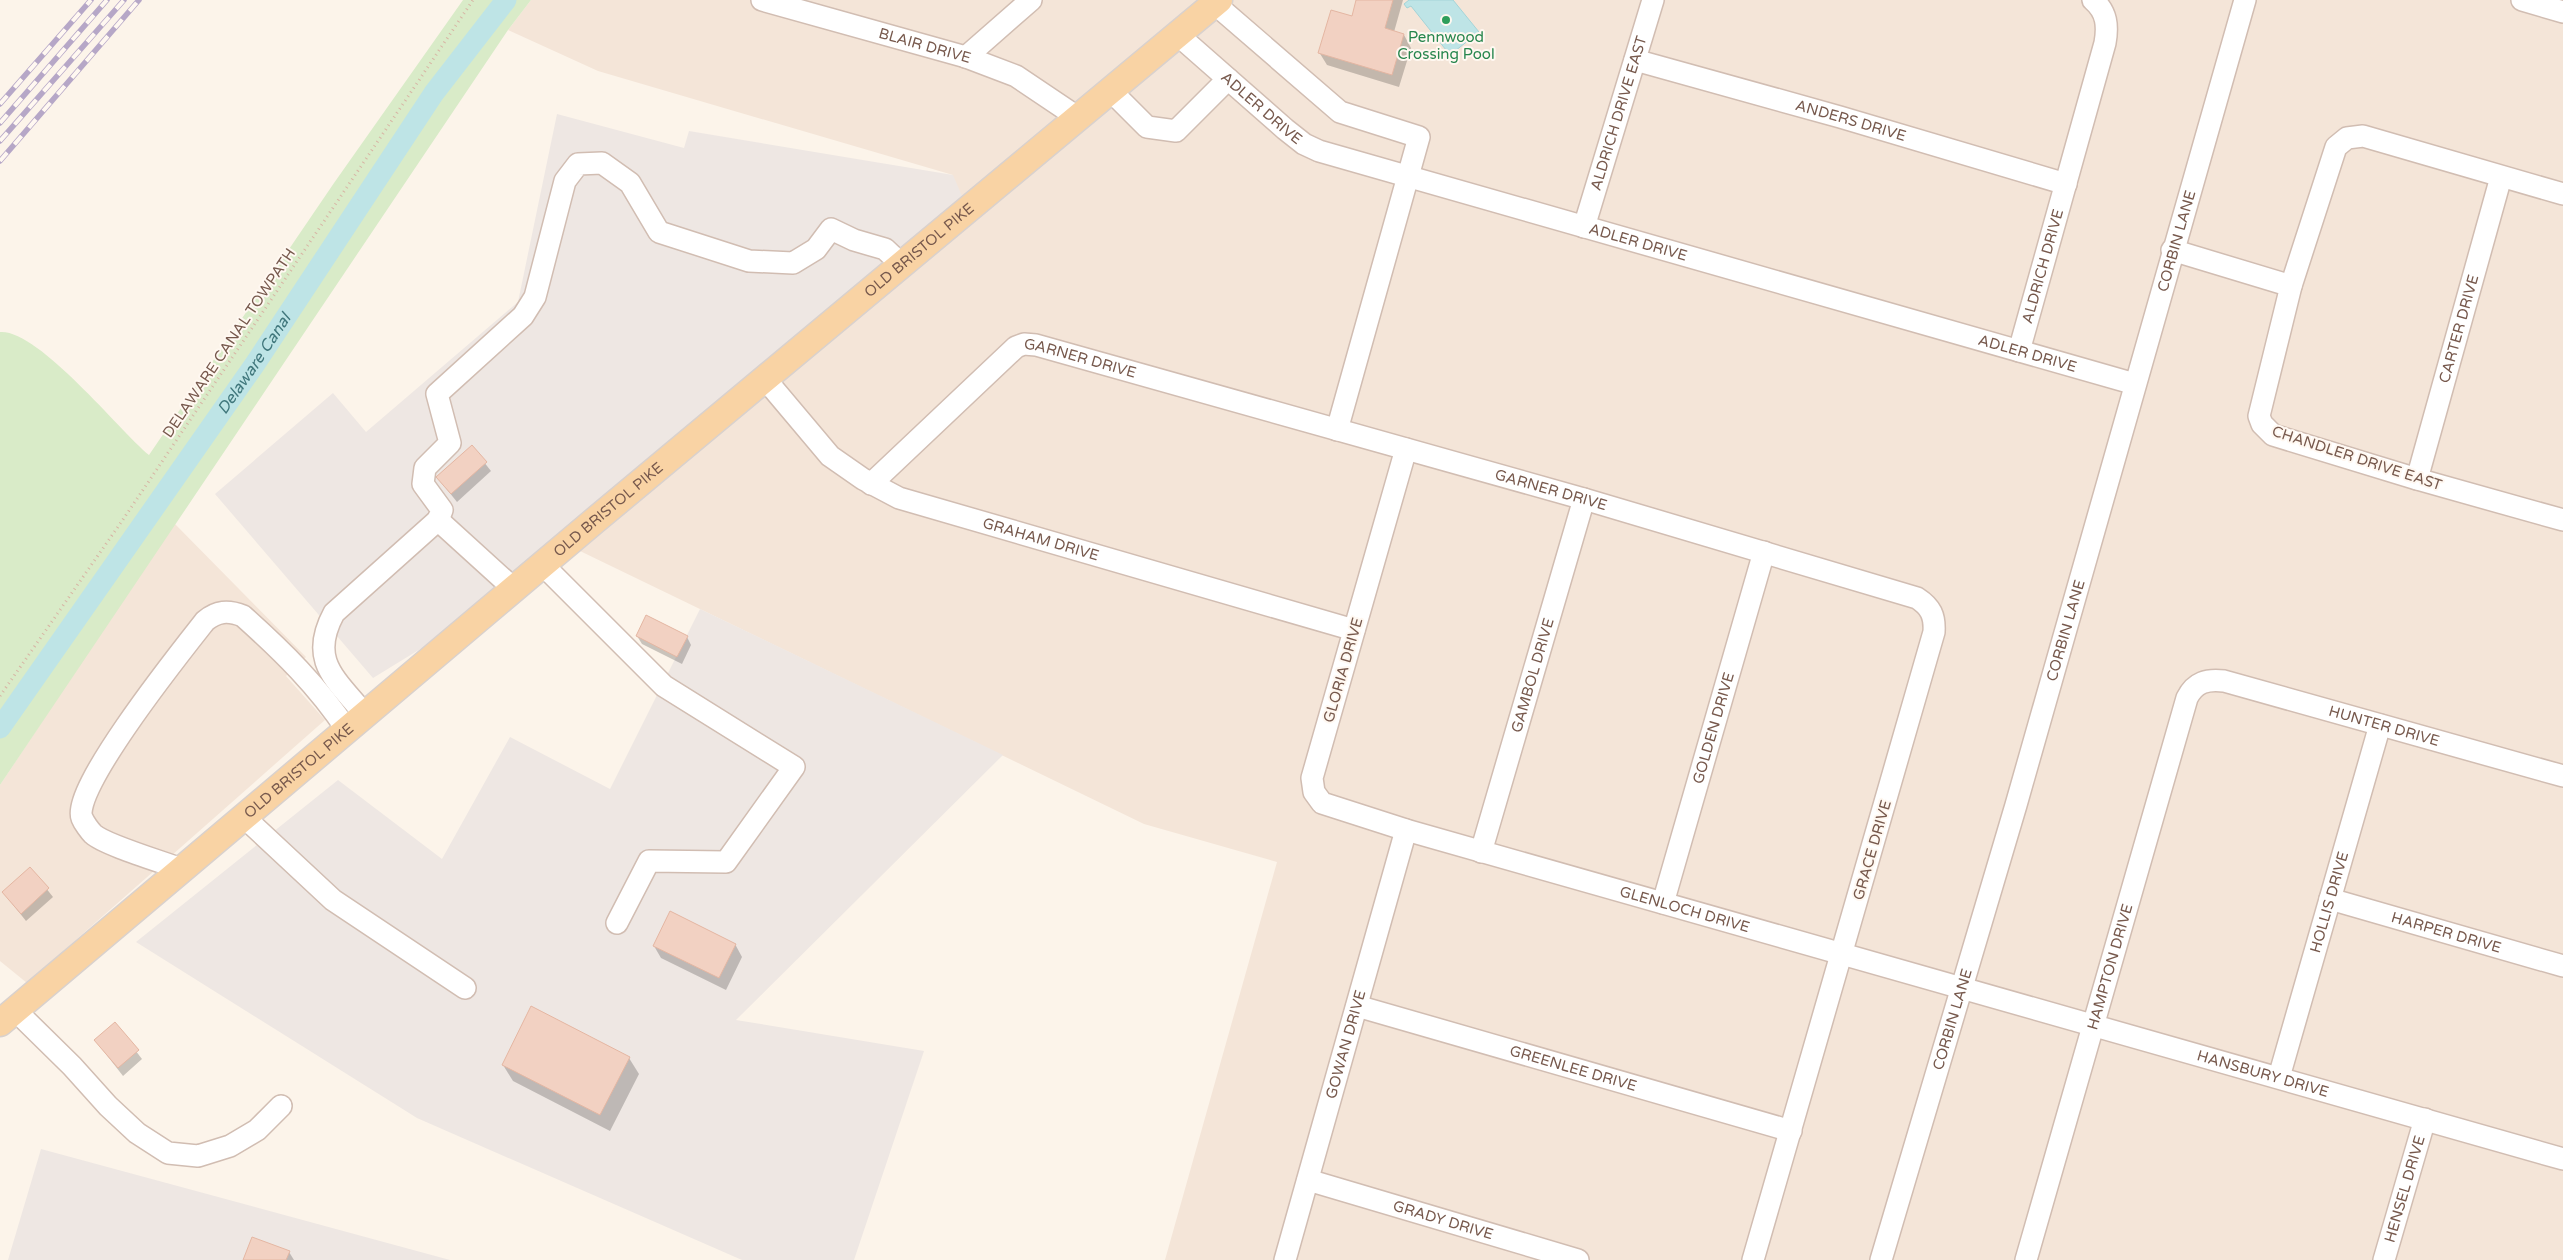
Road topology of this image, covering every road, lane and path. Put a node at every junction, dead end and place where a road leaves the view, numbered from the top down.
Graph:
1 (473, 0) edge
2 (762, 0) edge
3 (1031, 0) edge
4 (1653, 0) edge
5 (2093, 0) edge
6 (2245, 0) edge
7 (2522, 0) edge
8 (1217, 2) edge
9 (2563, 12) edge
10 (1178, 35) junction
11 (966, 57) junction
12 (1635, 60) junction
13 (1228, 78) junction
14 (1110, 90) junction
15 (1077, 118) junction
16 (1408, 177) junction
17 (2501, 177) junction
18 (2066, 184) junction
19 (2563, 194) edge
20 (1584, 227) junction
21 (2172, 250) junction
22 (902, 265) junction
23 (2291, 286) junction
24 (2019, 351) junction
25 (766, 380) junction
26 (2135, 384) junction
27 (1337, 430) junction
28 (1406, 449) junction
29 (2417, 479) junction
30 (871, 484) junction
31 (1584, 499) junction
32 (438, 520) junction
33 (2563, 520) edge
34 (1764, 552) junction
35 (543, 565) junction
36 (514, 589) junction
37 (1354, 630) junction
38 (2204, 681) joint
39 (0, 696) edge
40 (356, 723) junction
41 (2380, 725) junction
42 (2563, 776) edge
43 (244, 817) junction
44 (1406, 830) junction
45 (1481, 852) junction
46 (181, 869) junction
47 (2330, 898) junction
48 (1663, 903) junction
49 (617, 923) dead end
50 (1842, 954) junction
51 (2563, 966) edge
52 (464, 988) dead end
53 (1962, 989) junction
54 (1357, 1006) junction
55 (7, 1017) edge
56 (2092, 1025) junction
57 (2279, 1077) junction
58 (281, 1106) dead end
59 (2425, 1118) junction
60 (1791, 1131) junction
61 (2563, 1159) edge
62 (1308, 1180) junction
63 (1285, 1260) edge
64 (1578, 1260) edge
65 (1753, 1260) edge
66 (1881, 1260) edge
67 (2026, 1260) edge
68 (2384, 1260) edge

1 - 39 path, DELAWARE CANAL TOWPATH
2 - 11 street, BLAIR DRIVE
3 - 11 street
4 - 12 street, ALDRICH DRIVE EAST
5 - 18 street, ALDRICH DRIVE
6 - 21 street, CORBIN LANE
7 - 9 street
8 - 10 main road, OLD BRISTOL PIKE
8 - 16 street
10 - 13 street, ADLER DRIVE
10 - 14 main road, OLD BRISTOL PIKE
11 - 15 street, BLAIR DRIVE
12 - 18 street, ANDERS DRIVE
12 - 20 street, ALDRICH DRIVE EAST
13 - 14 street
13 - 16 street, ADLER DRIVE
14 - 15 main road, OLD BRISTOL PIKE
15 - 22 main road, OLD BRISTOL PIKE
16 - 20 street, ADLER DRIVE
16 - 27 street
17 - 19 street, CHANDLER DRIVE EAST
17 - 23 street, CHANDLER DRIVE EAST
17 - 29 street, CARTER DRIVE
18 - 24 street, ALDRICH DRIVE
20 - 24 street, ADLER DRIVE
21 - 23 street
21 - 26 street, CORBIN LANE
22 - 25 main road, OLD BRISTOL PIKE
22 - 32 street
23 - 29 street, CHANDLER DRIVE EAST
24 - 26 street, ADLER DRIVE
25 - 30 street, GRAHAM DRIVE
25 - 35 main road, OLD BRISTOL PIKE
26 - 53 street, CORBIN LANE
27 - 28 street, GARNER DRIVE
27 - 30 street, GARNER DRIVE
28 - 31 street, GARNER DRIVE
28 - 37 street, GLORIA DRIVE
29 - 33 street, CHANDLER DRIVE EAST
30 - 37 street, GRAHAM DRIVE
31 - 34 street, GARNER DRIVE
31 - 45 street, GAMBOL DRIVE
32 - 36 street
32 - 40 street
34 - 48 street, GOLDEN DRIVE
34 - 50 street, GRACE DRIVE
35 - 36 main road, OLD BRISTOL PIKE
35 - 49 street
36 - 40 main road, OLD BRISTOL PIKE
37 - 44 street, GLORIA DRIVE
38 - 41 street, HUNTER DRIVE
38 - 56 street, HAMPTON DRIVE
40 - 43 main road, OLD BRISTOL PIKE
40 - 46 street
41 - 42 street, HUNTER DRIVE
41 - 47 street, HOLLIS DRIVE
43 - 46 main road, OLD BRISTOL PIKE
43 - 52 street
44 - 45 street, GLENLOCH DRIVE
44 - 54 street, GOWAN DRIVE
45 - 48 street, GLENLOCH DRIVE
46 - 55 main road, OLD BRISTOL PIKE
47 - 51 street, HARPER DRIVE
47 - 57 street, HOLLIS DRIVE
48 - 50 street, GLENLOCH DRIVE
50 - 53 street, GLENLOCH DRIVE
50 - 60 street, GRACE DRIVE
53 - 56 street, HANSBURY DRIVE
53 - 66 street, CORBIN LANE
54 - 60 street, GREENLEE DRIVE
54 - 62 street, GOWAN DRIVE
55 - 58 street
56 - 57 street, HANSBURY DRIVE
56 - 67 street, HAMPTON DRIVE
57 - 59 street, HANSBURY DRIVE
59 - 61 street, HANSBURY DRIVE
59 - 68 street, HENSEL DRIVE
60 - 65 street, GRACE DRIVE
62 - 63 street, GOWAN DRIVE
62 - 64 street, GRADY DRIVE

